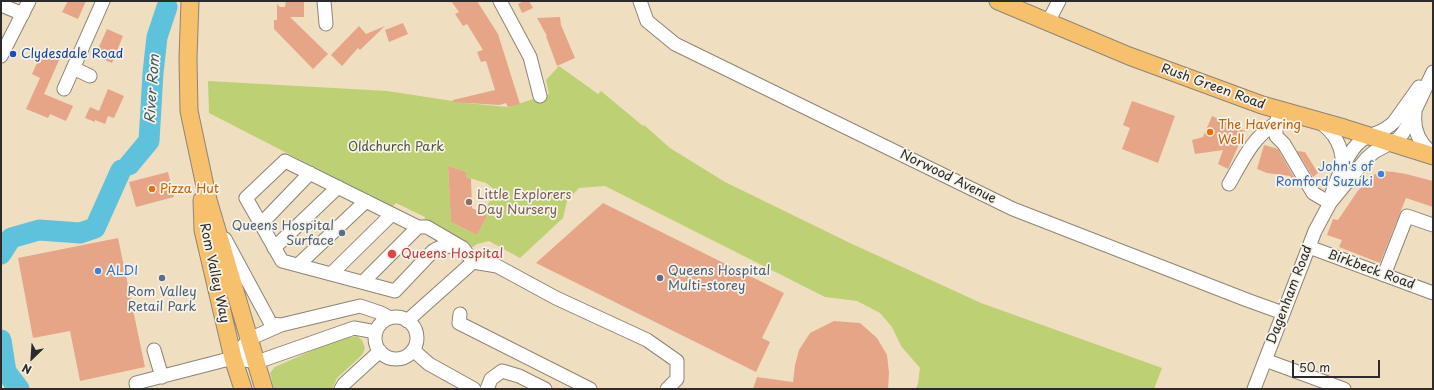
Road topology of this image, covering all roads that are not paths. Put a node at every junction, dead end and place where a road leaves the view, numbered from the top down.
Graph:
1 (29, 1) edge
2 (103, 1) edge
3 (190, 1) edge
4 (324, 1) edge
5 (500, 1) edge
6 (640, 1) edge
7 (998, 1) edge
8 (1059, 1) edge
9 (1, 5) edge
10 (23, 14) junction
11 (1048, 22) junction
12 (326, 24) dead end
13 (1, 56) edge
14 (74, 68) junction
15 (1433, 71) edge
16 (90, 76) dead end
17 (64, 89) dead end
18 (540, 96) dead end
19 (1417, 104) junction
20 (1278, 117) junction
21 (1314, 120) junction
22 (1394, 122) junction
23 (1370, 136) junction
24 (1391, 143) junction
25 (1433, 155) edge
26 (1366, 159) junction
27 (200, 162) junction
28 (1341, 172) junction
29 (310, 173) junction
30 (1229, 184) dead end
31 (338, 187) junction
32 (366, 201) junction
33 (1330, 203) junction
34 (392, 214) junction
35 (214, 219) junction
36 (261, 224) junction
37 (1433, 225) edge
38 (418, 227) junction
39 (274, 248) junction
40 (463, 248) junction
41 (1309, 248) junction
42 (473, 262) junction
43 (298, 265) junction
44 (331, 274) junction
45 (1384, 275) junction
46 (363, 282) junction
47 (1433, 293) edge
48 (1283, 313) junction
49 (460, 314) dead end
50 (390, 318) junction
51 (408, 321) junction
52 (281, 325) junction
53 (376, 332) junction
54 (249, 339) junction
55 (154, 350) dead end
56 (413, 350) junction
57 (380, 351) junction
58 (233, 358) junction
59 (1265, 360) junction
60 (257, 362) junction
61 (162, 377) junction
62 (137, 389) edge
63 (243, 389) edge
64 (264, 389) edge
65 (341, 389) edge
66 (474, 389) edge
67 (487, 389) edge
68 (545, 389) edge
69 (590, 389) edge
70 (668, 389) edge
71 (1254, 389) edge
72 (1344, 389) edge

1 - 10 street
2 - 14 street
3 - 27 main road, Rom Valley Way
4 - 12 street
5 - 18 street
6 - 48 street, Norwood Avenue
7 - 11 main road, Rush Green Road
8 - 11 street
9 - 10 street
10 - 13 street
11 - 20 main road, Rush Green Road
14 - 16 street
14 - 17 street
15 - 19 street, Dagenham Road
15 - 22 street, Dagenham Road
19 - 24 street, Dagenham Road
19 - 25 street
20 - 21 main road, Rush Green Road
20 - 30 street
20 - 33 street
21 - 23 main road, Rush Green Road
21 - 28 street
22 - 23 street, Dagenham Road
22 - 24 street, Dagenham Road
23 - 24 main road, Rush Green Road
23 - 26 street, Dagenham Road
23 - 28 street, Dagenham Road
24 - 25 main road, Rush Green Road
24 - 26 street, Dagenham Road
26 - 33 street, Dagenham Road
27 - 35 main road, Rom Valley Way
27 - 58 main road, Rom Valley Way
28 - 33 street, Dagenham Road
29 - 31 street
29 - 36 street
29 - 36 street
31 - 32 street
31 - 39 street
32 - 34 street
32 - 43 street
33 - 41 street, Dagenham Road
34 - 38 street
34 - 44 street
35 - 52 street
35 - 54 main road, Rom Valley Way
36 - 39 street
37 - 45 street
38 - 40 street
38 - 46 street
39 - 43 street
40 - 42 street
40 - 46 street
41 - 45 street, Birkbeck Road
41 - 48 street, Dagenham Road
42 - 51 street
42 - 70 street
43 - 44 street
44 - 46 street
45 - 47 street, Birkbeck Road
48 - 59 street, Dagenham Road
49 - 69 street
50 - 51 street
50 - 52 street
50 - 53 street
51 - 56 street
52 - 54 street
53 - 57 street
53 - 60 street
54 - 58 street
54 - 60 main road, Rom Valley Way
55 - 61 street
56 - 57 street
56 - 66 street
57 - 65 street
58 - 60 street
58 - 61 street
58 - 63 main road, Rom Valley Way
59 - 71 street, Dagenham Road
59 - 72 street
60 - 64 main road, Rom Valley Way
61 - 62 street
67 - 68 street

